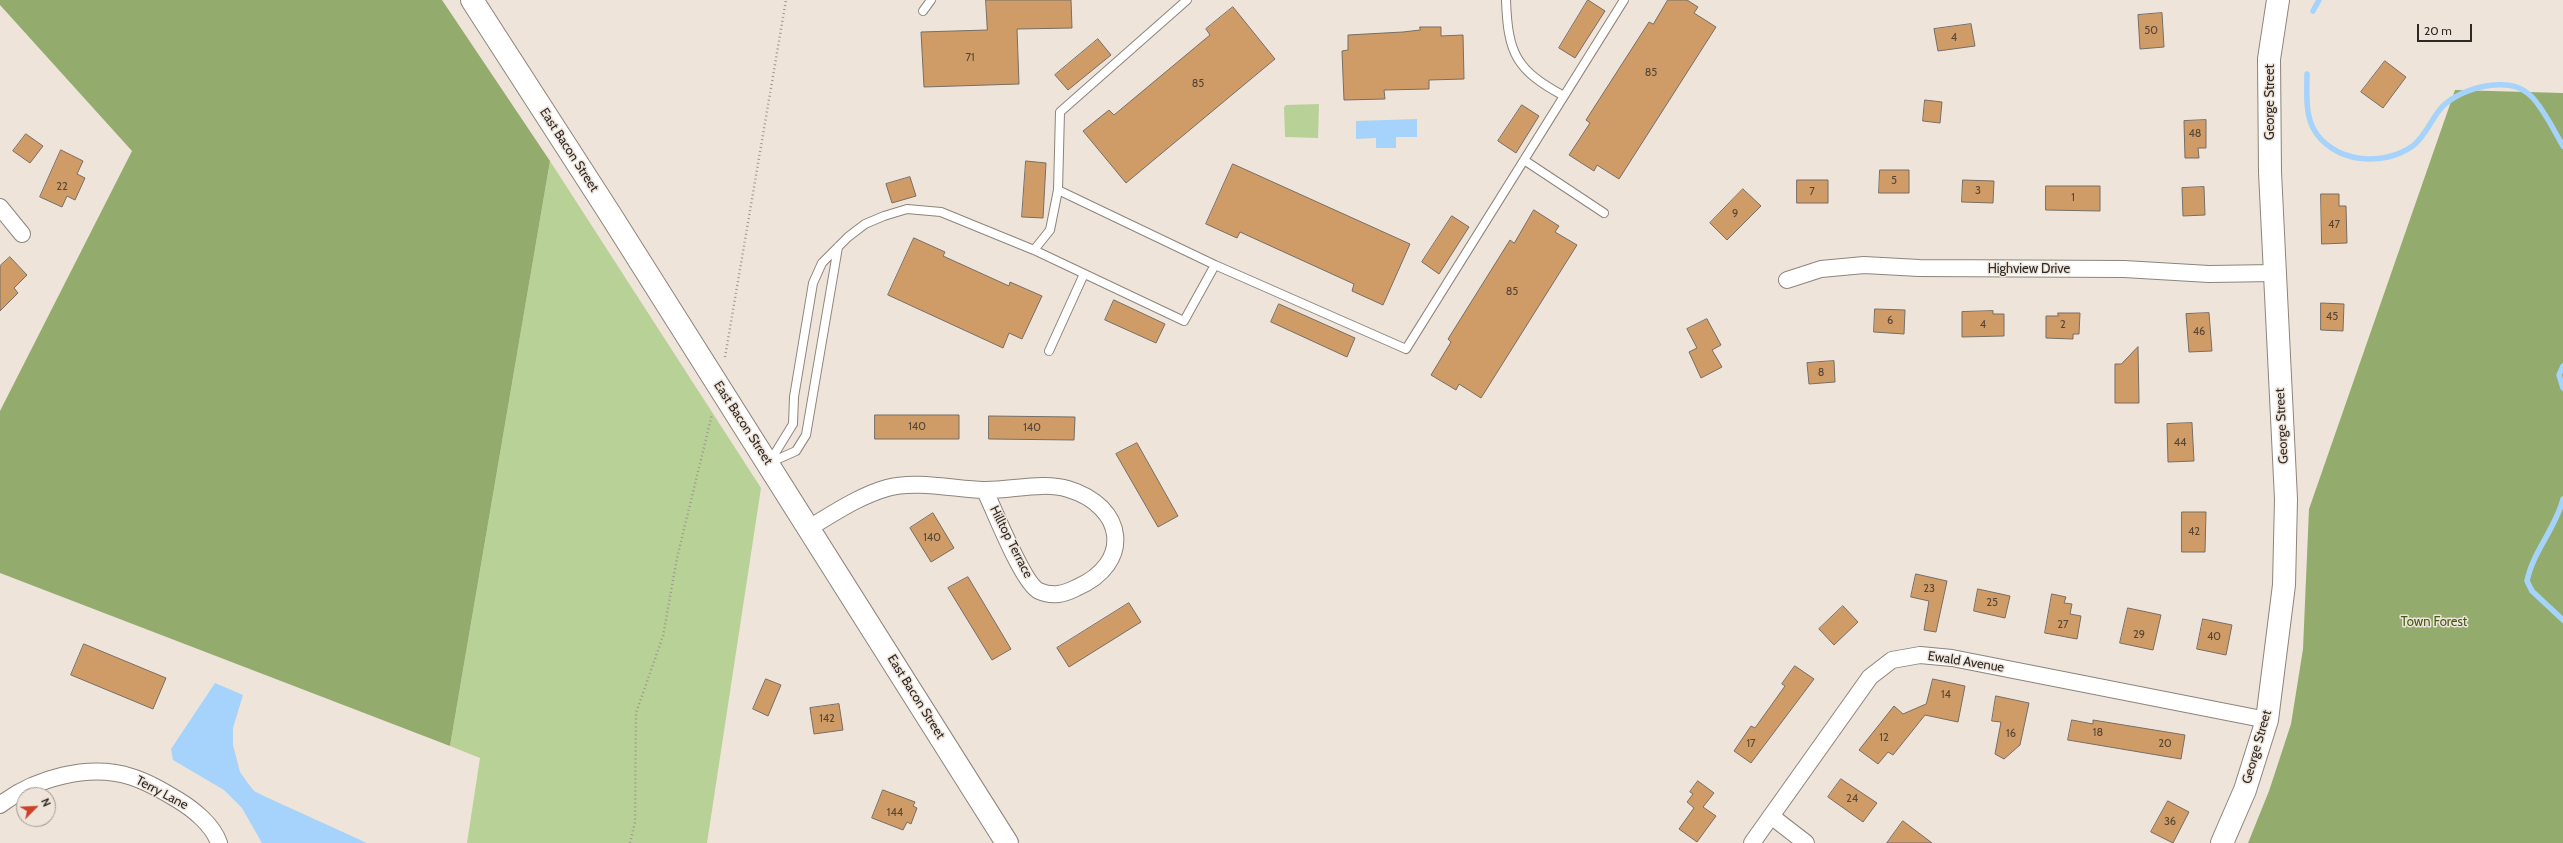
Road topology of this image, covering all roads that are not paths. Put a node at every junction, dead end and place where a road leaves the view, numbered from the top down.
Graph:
1 (931, 0) edge
2 (1187, 0) edge
3 (1506, 0) edge
4 (1624, 0) edge
5 (2278, 0) edge
6 (474, 2) edge
7 (924, 11) dead end
8 (1564, 96) junction
9 (1524, 160) junction
10 (1058, 190) junction
11 (0, 207) edge
12 (1604, 213) dead end
13 (22, 234) dead end
14 (838, 247) junction
15 (1034, 250) junction
16 (1215, 264) junction
17 (2274, 273) junction
18 (1084, 274) junction
19 (1787, 280) dead end
20 (1049, 351) dead end
21 (769, 464) junction
22 (985, 491) junction
23 (809, 528) junction
24 (2267, 720) junction
25 (0, 805) edge
26 (1771, 816) junction
27 (219, 843) edge
28 (1007, 843) edge
29 (1752, 843) edge
30 (1806, 843) edge
31 (2222, 843) edge

1 - 7 lane
2 - 10 lane
3 - 8 lane
4 - 8 lane
5 - 17 main road, George Street
6 - 21 main road, East Bacon Street
8 - 9 lane
9 - 12 lane
9 - 16 lane
10 - 15 lane
10 - 16 lane
11 - 13 street
14 - 15 lane
14 - 21 lane
14 - 21 lane
15 - 18 lane
16 - 18 lane
17 - 19 street, Highview Drive
17 - 24 main road, George Street
18 - 20 lane
21 - 23 main road, East Bacon Street
22 - 22 street, Hilltop Terrace
22 - 23 street, Hilltop Terrace
23 - 28 main road, East Bacon Street
24 - 26 street, Ewald Avenue
24 - 31 main road, George Street
25 - 27 street, Terry Lane
26 - 29 street, Ewald Avenue
26 - 30 street

